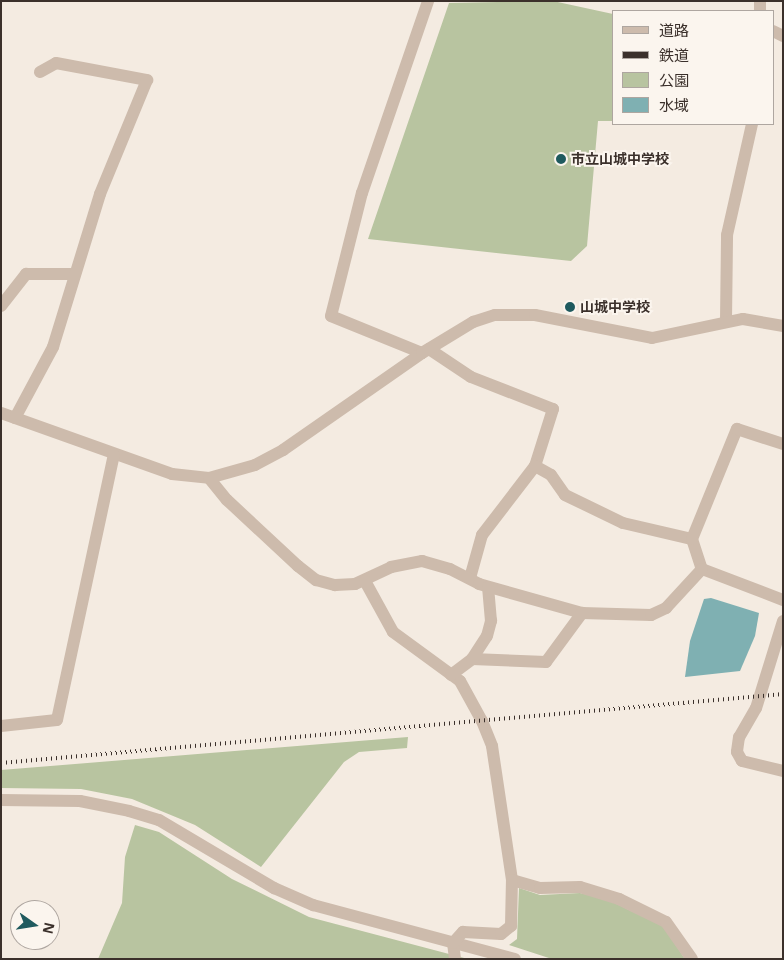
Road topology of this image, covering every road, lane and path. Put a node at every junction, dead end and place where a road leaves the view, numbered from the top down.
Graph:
1 (428, 1) edge
2 (40, 72) dead end
3 (752, 125) edge
4 (72, 274) junction
5 (1, 306) edge
6 (726, 322) junction
7 (783, 326) edge
8 (426, 351) junction
9 (1, 413) edge
10 (15, 418) junction
11 (783, 444) edge
12 (114, 455) junction
13 (535, 466) junction
14 (209, 478) junction
15 (692, 539) junction
16 (702, 569) junction
17 (470, 578) junction
18 (365, 582) junction
19 (488, 587) junction
20 (783, 600) edge
21 (582, 613) junction
22 (783, 621) edge
23 (472, 659) junction
24 (451, 675) junction
25 (1, 726) edge
26 (783, 771) edge
27 (1, 800) edge
28 (512, 880) junction
29 (453, 943) junction
30 (455, 959) edge
31 (515, 959) edge
32 (692, 959) edge

1 - 8 street
2 - 4 street
3 - 6 street
4 - 5 street
4 - 10 street
6 - 7 street
6 - 8 street
8 - 13 street
8 - 14 street
9 - 10 street
10 - 12 street
11 - 15 street
12 - 14 street
12 - 25 street
13 - 15 street
13 - 17 street
14 - 18 street
15 - 16 street
16 - 20 street
16 - 21 street
17 - 18 street
17 - 19 street
18 - 24 street
19 - 21 street
19 - 23 street
21 - 23 street
22 - 26 street
23 - 24 street
24 - 28 street
27 - 29 street
28 - 29 street
28 - 32 street
29 - 30 street
29 - 31 street

